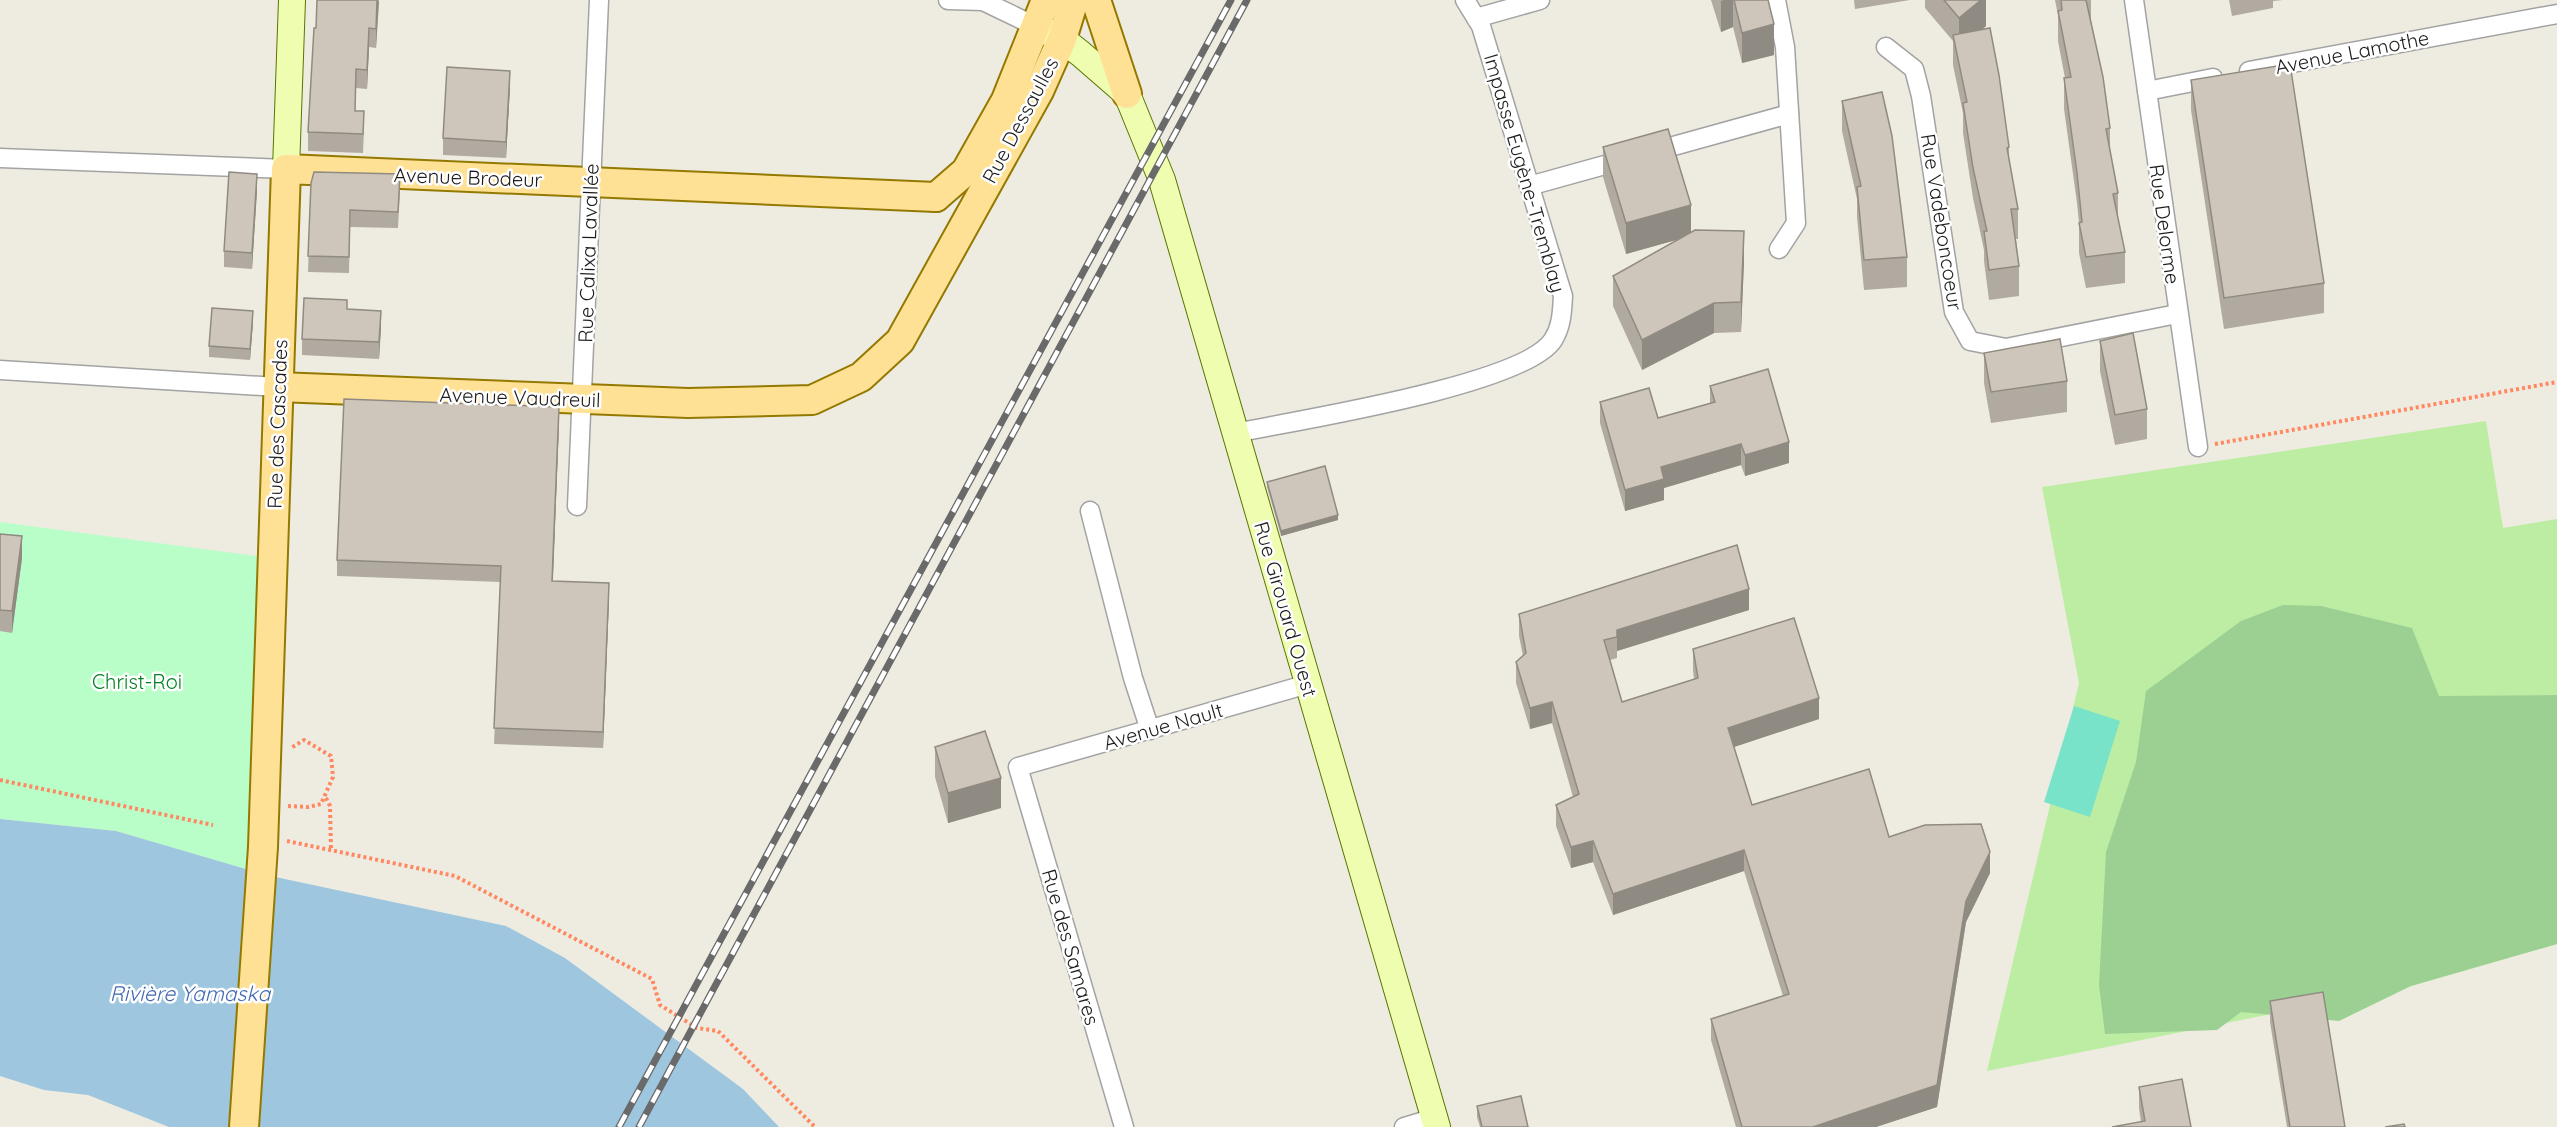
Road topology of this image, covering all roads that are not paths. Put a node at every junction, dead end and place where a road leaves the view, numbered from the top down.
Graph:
1 (292, 0) edge
2 (599, 0) edge
3 (948, 0) edge
4 (1046, 0) edge
5 (1074, 0) edge
6 (1096, 0) edge
7 (1465, 0) edge
8 (1540, 0) edge
9 (1776, 0) edge
10 (2134, 0) edge
11 (2557, 14) edge
12 (1476, 18) junction
13 (1049, 33) junction
14 (1886, 47) dead end
15 (2147, 91) junction
16 (1126, 94) junction
17 (1789, 114) junction
18 (0, 158) edge
19 (286, 169) junction
20 (591, 182) junction
21 (1529, 186) junction
22 (936, 196) junction
23 (958, 236) junction
24 (1779, 249) dead end
25 (2177, 314) junction
26 (0, 370) edge
27 (278, 387) junction
28 (582, 399) junction
29 (1235, 433) junction
30 (2198, 447) road end
31 (577, 506) dead end
32 (1090, 511) dead end
33 (1308, 684) junction
34 (1150, 730) junction
35 (1018, 767) joint
36 (1435, 1123) edge
37 (244, 1127) edge
38 (1124, 1127) edge
39 (1404, 1127) edge

1 - 19 street, Rue des Cascades
2 - 20 street, Rue Calixa Lavallée
3 - 13 street
4 - 13 main road, Rue Dessaulles
5 - 13 main road, Rue Dessaulles
6 - 16 main road
7 - 12 street, Impasse Eugène-Tremblay
8 - 12 street
9 - 17 street
10 - 15 street, Rue Delorme
11 - 15 street, Avenue Lamothe
12 - 21 street, Impasse Eugène-Tremblay
13 - 16 street
13 - 22 main road, Rue Dessaulles
13 - 23 main road, Rue Dessaulles
14 - 25 street, Rue Vadeboncoeur
15 - 25 street, Rue Delorme
16 - 29 street, Rue Girouard Ouest
17 - 21 street
17 - 24 street
18 - 19 street, Avenue Brodeur
19 - 20 main road, Avenue Brodeur
19 - 27 main road, Rue des Cascades
20 - 22 main road, Avenue Brodeur
20 - 28 street, Rue Calixa Lavallée
21 - 29 street, Impasse Eugène-Tremblay
22 - 23 main road
23 - 28 main road, Avenue Vaudreuil
25 - 30 street, Rue Delorme
26 - 27 street, Avenue Vaudreuil
27 - 28 main road, Avenue Vaudreuil
27 - 37 main road, Rue des Cascades
28 - 31 street, Rue Calixa Lavallée
29 - 33 street, Rue Girouard Ouest
32 - 34 street
33 - 34 street, Avenue Nault
33 - 36 street, Rue Girouard Ouest
34 - 35 street, Avenue Nault
35 - 38 street, Rue des Samares
36 - 39 street

